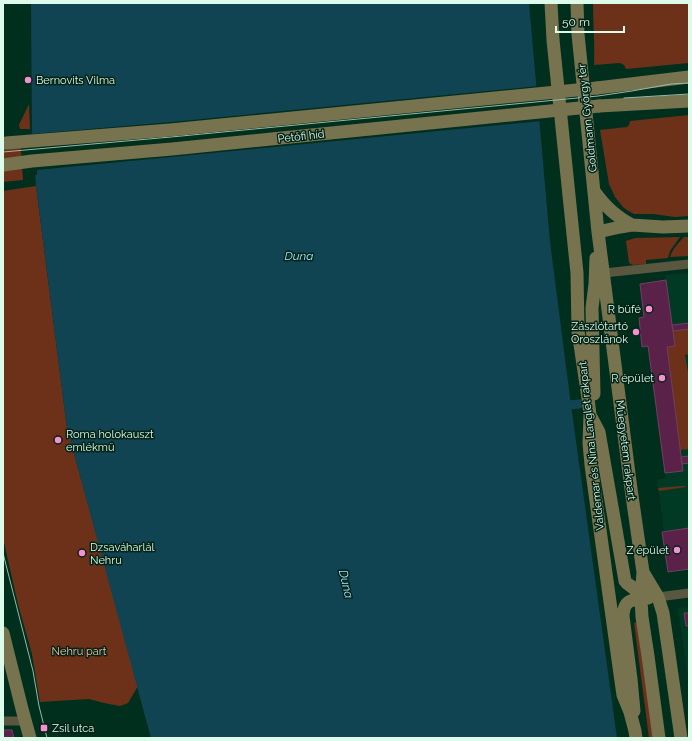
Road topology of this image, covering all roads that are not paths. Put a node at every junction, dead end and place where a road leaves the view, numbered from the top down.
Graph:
1 (551, 3) edge
2 (577, 3) edge
3 (689, 77) edge
4 (689, 101) edge
5 (3, 144) edge
6 (3, 165) edge
7 (594, 191) junction
8 (632, 225) junction
9 (689, 226) edge
10 (598, 232) junction
11 (689, 264) edge
12 (604, 273) junction
13 (590, 415) junction
14 (643, 572) junction
15 (689, 593) edge
16 (658, 597) junction
17 (640, 599) junction
18 (3, 633) edge
19 (670, 654) junction
20 (648, 656) junction
21 (672, 678) junction
22 (651, 680) junction
23 (25, 720) junction
24 (3, 721) edge
25 (636, 734) edge
26 (30, 738) edge
27 (659, 738) edge
28 (681, 738) edge

1 - 13 main road, Valdemar és Nina Langlet rakpart
2 - 7 main road, Goldmann György tér
3 - 5 main road, Petőfi híd, bridge
4 - 6 main road, Petőfi híd, bridge
7 - 8 main road
7 - 10 main road, Goldmann György tér
8 - 9 main road
8 - 10 main road
10 - 12 main road, Műegyetem rakpart
10 - 13 main road
11 - 12 street
12 - 14 main road, Műegyetem rakpart
13 - 17 main road
13 - 25 main road, Valdemar és Nina Langlet rakpart
14 - 16 main road, Műegyetem rakpart
14 - 17 main road, Műegyetem rakpart
15 - 16 street
16 - 17 main road
16 - 19 main road, Műegyetem rakpart
17 - 20 main road, Műegyetem rakpart
17 - 25 main road
18 - 23 main road
19 - 20 main road
19 - 21 main road, Műegyetem rakpart
20 - 22 main road, Műegyetem rakpart
21 - 22 main road
21 - 28 main road, Műegyetem rakpart
22 - 27 main road, Műegyetem rakpart
23 - 24 street
23 - 26 main road

